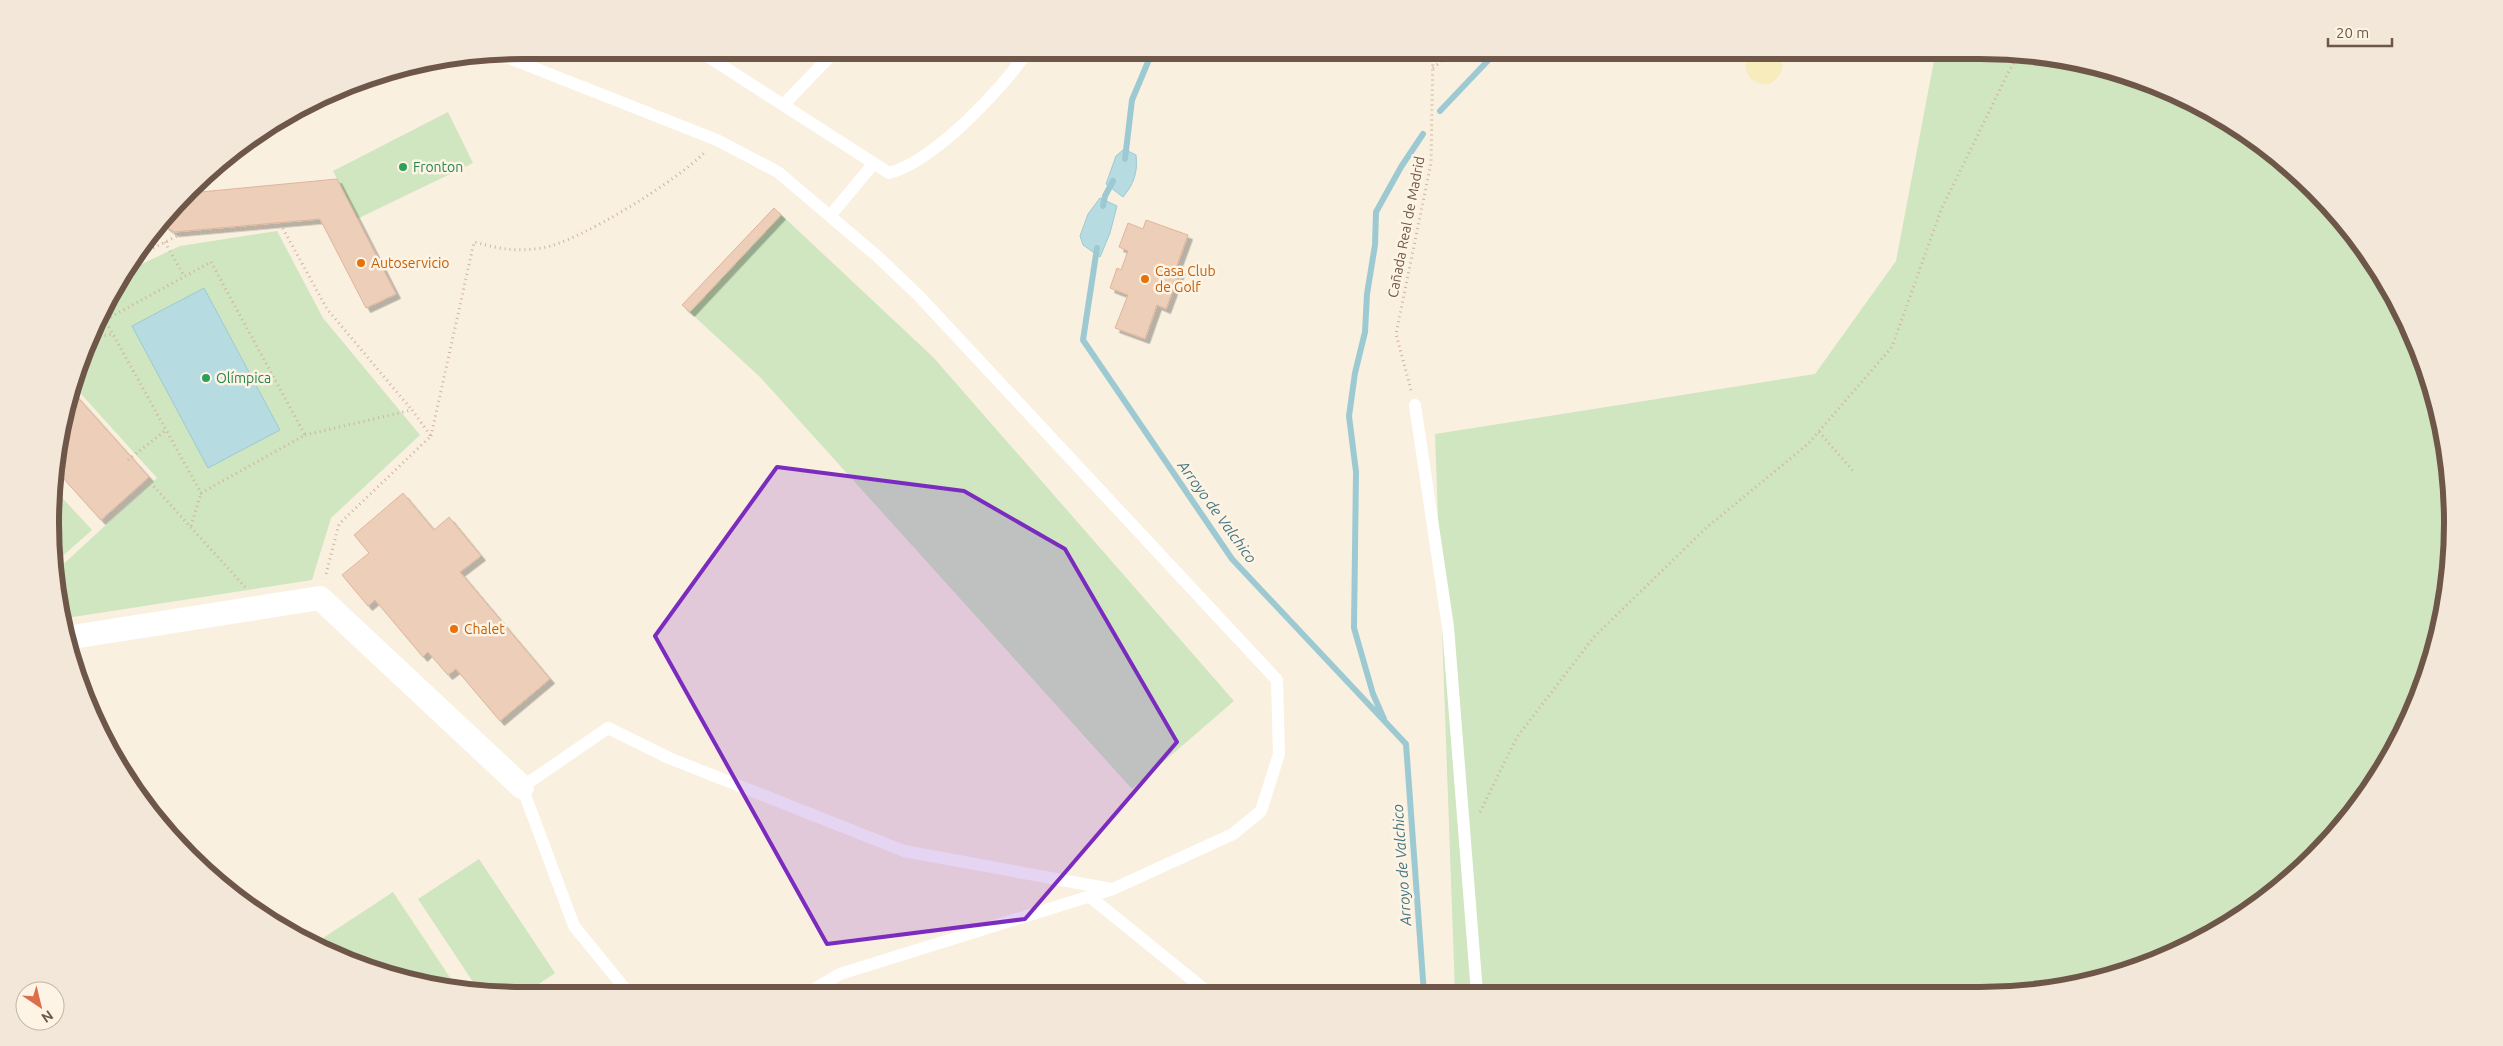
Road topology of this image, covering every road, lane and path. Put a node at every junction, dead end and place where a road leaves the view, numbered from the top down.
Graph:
1 (509, 59) edge
2 (712, 59) edge
3 (827, 59) edge
4 (1022, 59) edge
5 (1432, 59) edge
6 (1445, 59) edge
7 (2015, 61) edge
8 (1432, 69) junction
9 (784, 104) junction
10 (716, 140) junction
11 (874, 163) junction
12 (830, 216) junction
13 (165, 242) junction
14 (148, 250) edge
15 (184, 276) junction
16 (106, 319) edge
17 (106, 321) edge
18 (113, 334) junction
19 (98, 337) edge
20 (1415, 406) joint
21 (412, 410) junction
22 (166, 430) junction
23 (1819, 432) junction
24 (305, 435) junction
25 (431, 436) junction
26 (128, 460) dead end
27 (1854, 472) dead end
28 (147, 479) dead end
29 (201, 493) junction
30 (191, 526) junction
31 (320, 598) junction
32 (262, 607) junction
33 (74, 637) edge
34 (522, 787) junction
35 (1479, 814) dead end
36 (1113, 889) junction
37 (1089, 896) junction
38 (624, 987) edge
39 (818, 987) edge
40 (1201, 987) edge
41 (1477, 987) edge

1 - 10 lane
2 - 9 lane
3 - 9 lane
4 - 11 lane
5 - 8 path, Cañada Real de Madrid
6 - 8 path
7 - 23 path
8 - 20 path, Cañada Real de Madrid
9 - 11 lane
10 - 12 lane
10 - 25 path
11 - 12 lane
12 - 36 lane
13 - 14 path
13 - 15 path
13 - 21 path
15 - 16 path
15 - 24 path
17 - 18 path
18 - 19 path
18 - 22 path
20 - 41 lane
21 - 24 path
21 - 25 path
22 - 26 path
22 - 29 path
23 - 27 path
23 - 35 path
24 - 29 path
25 - 31 path
28 - 30 path
29 - 30 path
30 - 32 path
31 - 32 street
31 - 34 street
32 - 33 street
34 - 36 lane
34 - 38 lane
36 - 37 lane
37 - 39 lane
37 - 40 lane

